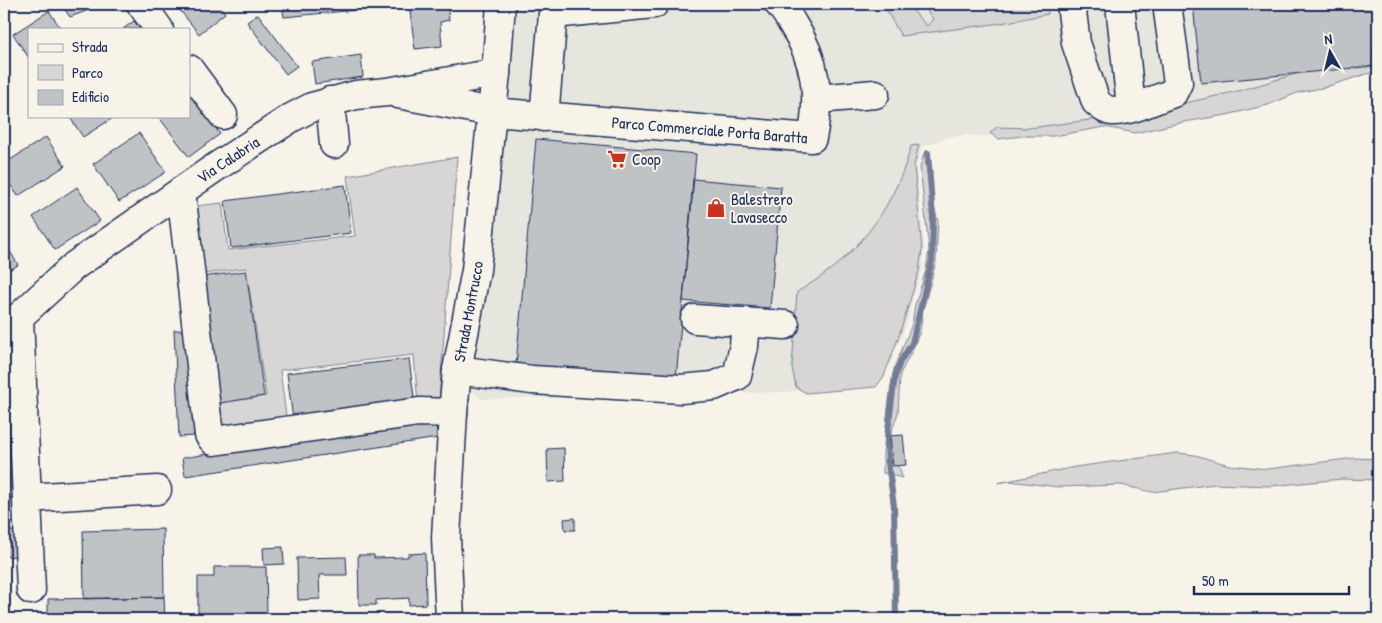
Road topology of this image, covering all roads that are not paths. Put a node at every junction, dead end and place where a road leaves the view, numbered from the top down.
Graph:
1 (141, 4) edge
2 (501, 4) edge
3 (654, 4) edge
4 (779, 4) edge
5 (1071, 4) edge
6 (1120, 4) edge
7 (1167, 4) edge
8 (158, 28) edge
9 (190, 70) edge
10 (496, 73) junction
11 (387, 92) junction
12 (875, 94) dead end
13 (817, 99) junction
14 (330, 101) junction
15 (1131, 107) junction
16 (492, 112) junction
17 (223, 115) dead end
18 (544, 117) junction
19 (334, 144) dead end
20 (181, 191) junction
21 (695, 318) dead end
22 (746, 322) junction
23 (785, 325) dead end
24 (11, 328) edge
25 (457, 370) junction
26 (453, 413) junction
27 (157, 490) dead end
28 (27, 498) junction
29 (31, 590) dead end
30 (450, 619) edge

1 - 8 street
2 - 10 street, Strada Montrucco
3 - 18 street
4 - 13 street, Parco Commerciale Porta Baratta
5 - 15 street
6 - 15 street
7 - 15 street
9 - 17 street
10 - 11 street, Via Calabria
10 - 16 street, Strada Montrucco
11 - 14 street, Via Calabria
11 - 16 street, Parco Commerciale Porta Baratta
12 - 13 street
13 - 18 street, Parco Commerciale Porta Baratta
14 - 19 street
14 - 20 street, Via Calabria
16 - 18 street, Parco Commerciale Porta Baratta
16 - 25 street, Strada Montrucco
20 - 24 street, Via Calabria
20 - 26 street
21 - 22 street
22 - 23 street
22 - 25 street
24 - 28 street
25 - 26 street, Strada Montrucco
26 - 30 street, Strada Montrucco
27 - 28 street
28 - 29 street

